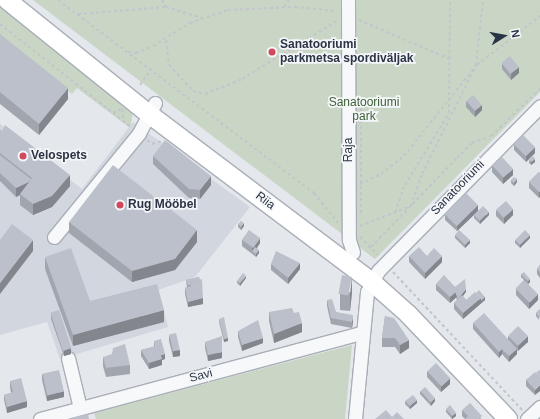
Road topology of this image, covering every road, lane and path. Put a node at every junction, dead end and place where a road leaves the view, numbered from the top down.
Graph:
1 (7, 0) edge
2 (22, 0) edge
3 (58, 0) edge
4 (162, 0) edge
5 (289, 0) edge
6 (348, 0) edge
7 (450, 0) edge
8 (483, 0) edge
9 (166, 7) junction
10 (284, 8) junction
11 (78, 14) junction
12 (348, 14) junction
13 (540, 16) edge
14 (201, 18) junction
15 (0, 24) edge
16 (167, 39) junction
17 (127, 51) junction
18 (450, 59) junction
19 (476, 65) junction
20 (151, 69) junction
21 (140, 85) dead end
22 (540, 89) edge
23 (450, 99) junction
24 (540, 106) edge
25 (122, 108) dead end
26 (152, 109) junction
27 (124, 121) junction
28 (139, 133) junction
29 (349, 187) junction
30 (411, 206) junction
31 (395, 212) junction
32 (355, 230) junction
33 (54, 236) dead end
34 (370, 247) junction
35 (352, 252) junction
36 (378, 272) junction
37 (362, 333) junction
38 (68, 358) dead end
39 (540, 407) edge
40 (80, 408) junction
41 (526, 418) edge
42 (40, 419) edge
43 (355, 419) edge
44 (508, 419) edge

1 - 26 highway, Riia
2 - 26 highway, Riia
3 - 11 path
4 - 9 path
5 - 10 path
6 - 12 street, Raja
7 - 18 path
8 - 19 path
9 - 11 path
9 - 14 path
10 - 12 path
10 - 14 path
11 - 17 path
12 - 16 path
12 - 18 path
12 - 29 street, Raja
13 - 19 path
14 - 16 path
15 - 27 path
16 - 17 path
17 - 20 path
18 - 23 path
19 - 23 path
19 - 30 path
20 - 21 path
20 - 32 path
22 - 30 path
23 - 29 path
23 - 31 path
24 - 36 street, Sanatooriumi
25 - 27 path
26 - 28 street
26 - 35 highway, Riia
26 - 36 highway, Riia
27 - 28 path
28 - 33 street
29 - 32 street, Raja
30 - 31 path
30 - 34 path
31 - 32 path
32 - 34 path
32 - 35 street, Raja
34 - 36 path
35 - 36 highway, Riia
36 - 37 street
36 - 41 highway, Riia
36 - 41 path
36 - 44 highway, Riia
37 - 40 street, Savi
37 - 43 street
38 - 40 street
39 - 41 street
40 - 42 street, Savi

